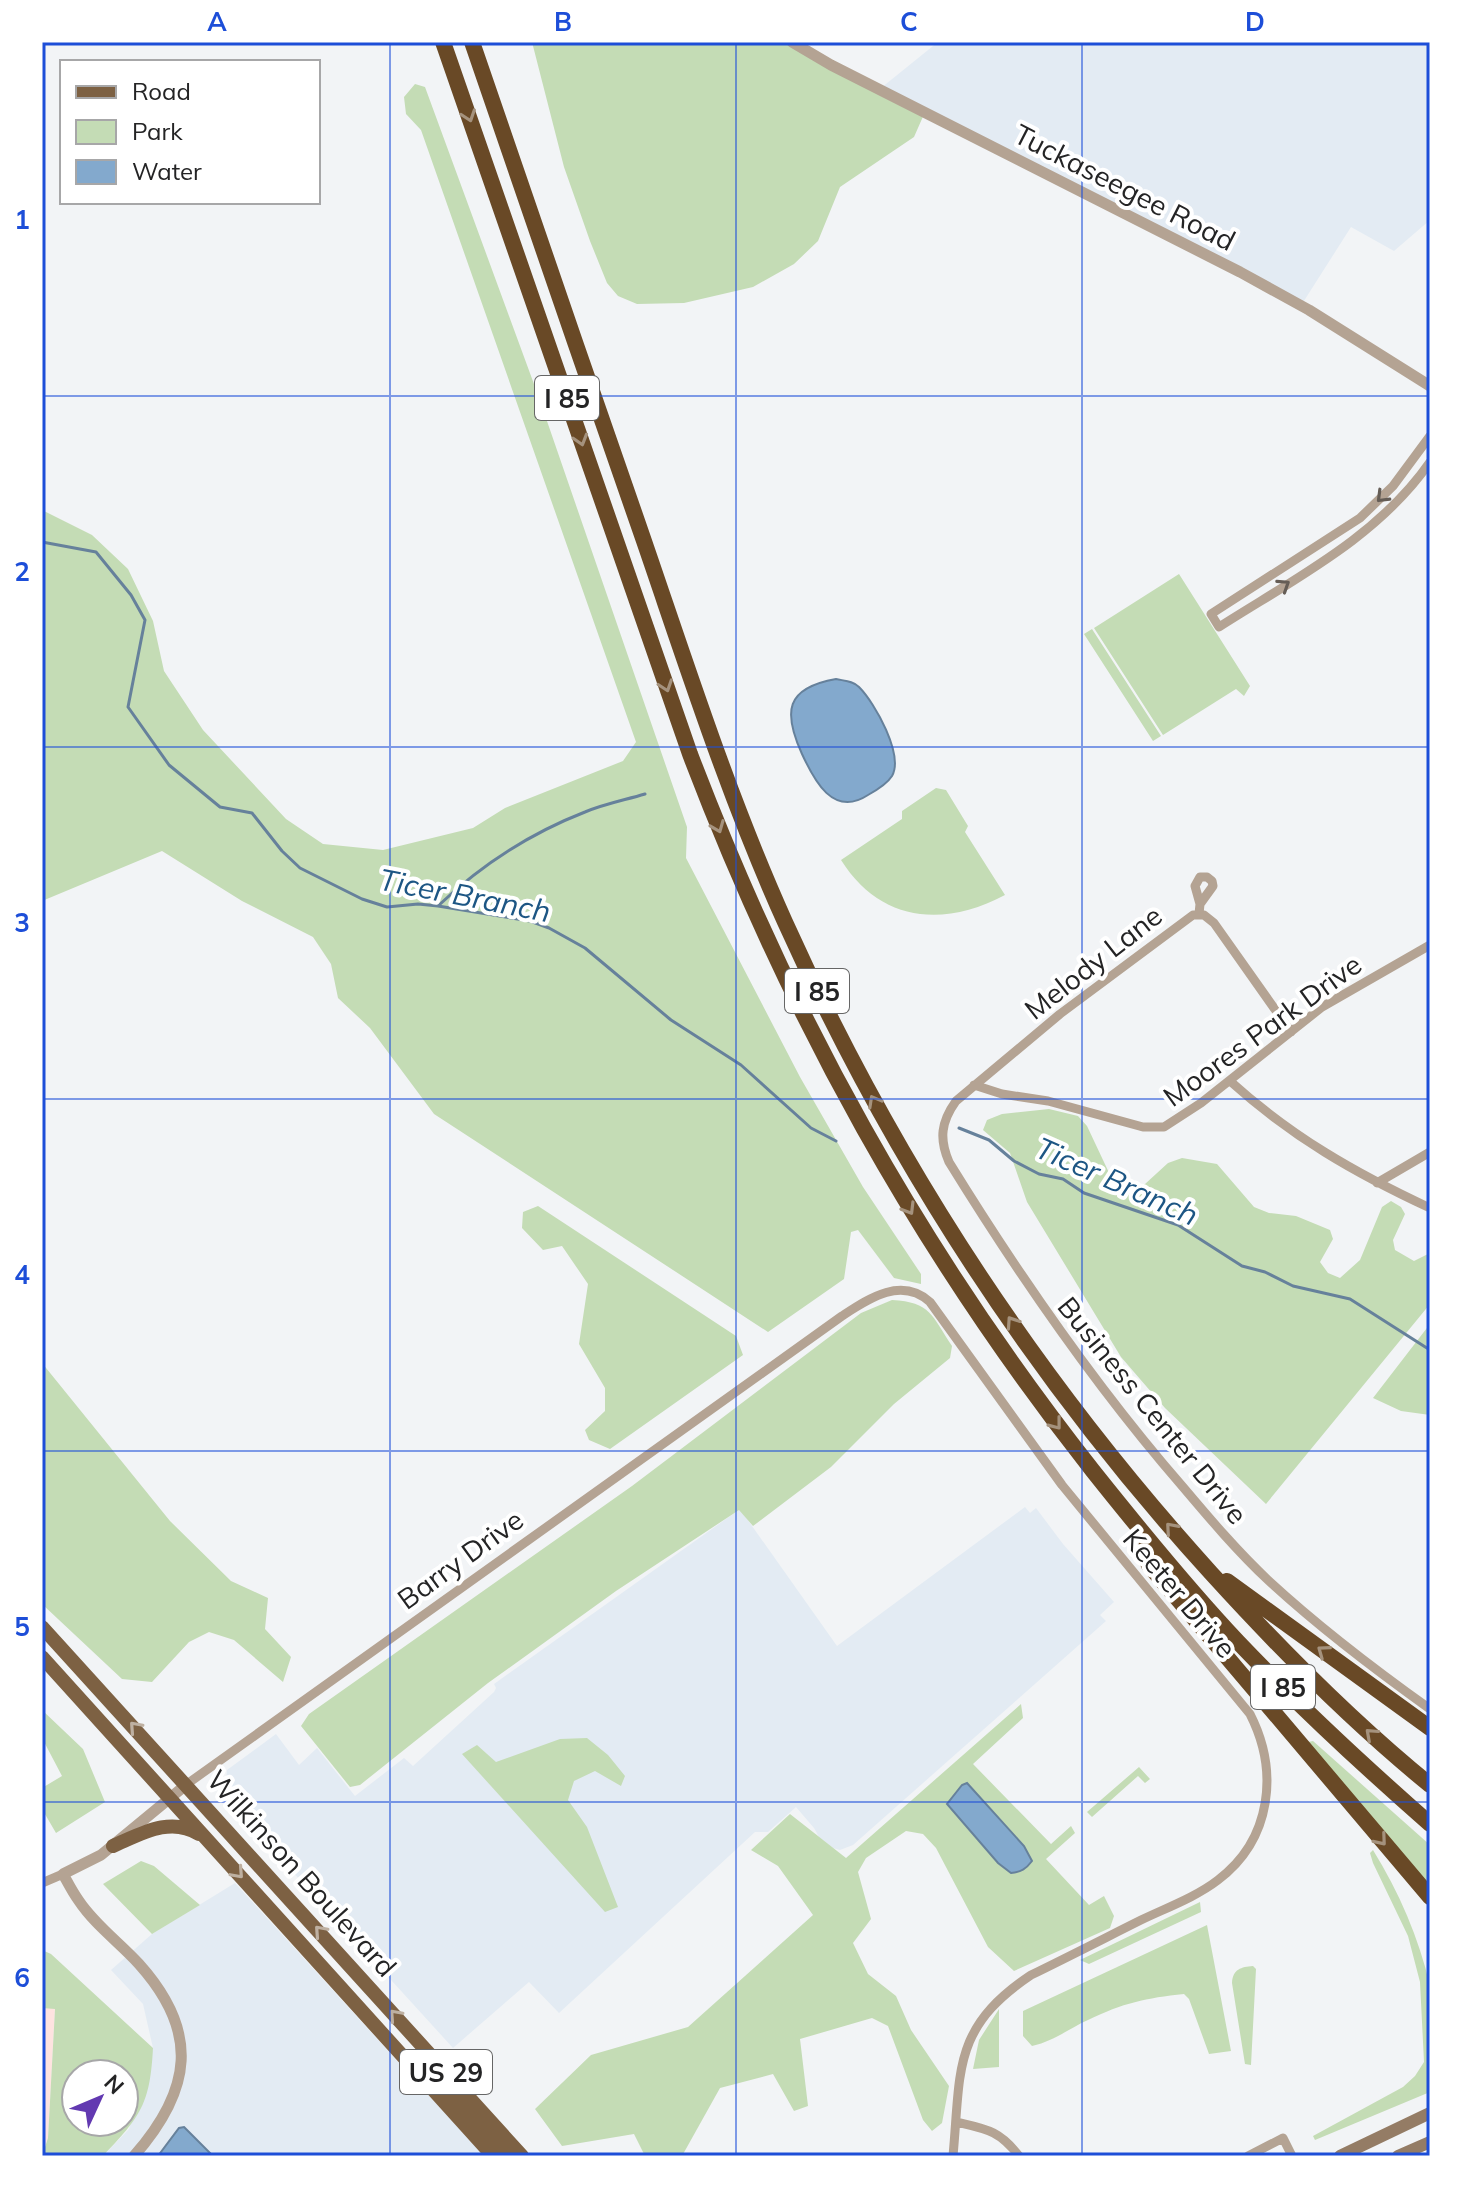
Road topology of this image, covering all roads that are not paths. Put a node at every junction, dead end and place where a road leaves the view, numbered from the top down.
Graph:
1 (443, 42) edge
2 (472, 42) edge
3 (792, 42) edge
4 (1430, 386) edge
5 (1430, 436) edge
6 (1430, 462) edge
7 (1430, 945) edge
8 (1291, 1032) junction
9 (1230, 1081) junction
10 (974, 1085) junction
11 (1430, 1152) edge
12 (1377, 1183) junction
13 (1430, 1208) edge
14 (913, 1291) joint
15 (1147, 1539) junction
16 (1201, 1562) junction
17 (42, 1627) edge
18 (42, 1657) edge
19 (1430, 1709) edge
20 (1430, 1728) edge
21 (187, 1784) junction
22 (1430, 1785) edge
23 (170, 1798) junction
24 (1430, 1824) edge
25 (207, 1839) junction
26 (113, 1846) junction
27 (63, 1874) junction
28 (42, 1883) edge
29 (1430, 1897) edge
30 (435, 2091) junction
31 (1430, 2113) edge
32 (956, 2122) junction
33 (1430, 2142) edge
34 (134, 2156) edge
35 (493, 2156) edge
36 (508, 2156) edge
37 (522, 2156) edge
38 (953, 2156) edge
39 (1019, 2156) edge
40 (1248, 2156) edge
41 (1292, 2156) edge
42 (1340, 2156) edge
43 (1398, 2156) edge

1 -> 15 highway, I 85
16 -> 2 highway, I 85
3 - 4 street, Tuckaseegee Road
5 -> 6 street
7 - 8 street, Moores Park Drive
8 - 9 street, Moores Park Drive
8 - 10 street, Melody Lane
9 - 10 street, Moores Park Drive
9 - 12 street
10 - 19 street, Business Center Drive
11 - 12 street
12 - 13 street
14 - 21 street, Barry Drive
14 - 32 street, Keeter Drive
15 - 24 highway, I 85
15 -> 29 highway
20 -> 16 highway
22 -> 16 highway, I 85
21 -> 17 main road, Wilkinson Boulevard / US 29
18 - 23 main road, Wilkinson Boulevard / US 29
21 - 23 street, Barry Drive
37 -> 21 main road, Wilkinson Boulevard / US 29
23 - 25 main road, Wilkinson Boulevard / US 29
23 - 26 street, Barry Drive
25 - 26 main road
25 -> 30 main road, Wilkinson Boulevard / US 29
26 - 27 street, Barry Drive
27 - 28 street, Barry Drive
27 - 34 street
30 - 35 main road, Wilkinson Boulevard / US 29
30 - 36 main road
31 - 42 main road
32 - 38 street, Keeter Drive
32 - 39 street
33 - 43 main road
40 - 41 street

